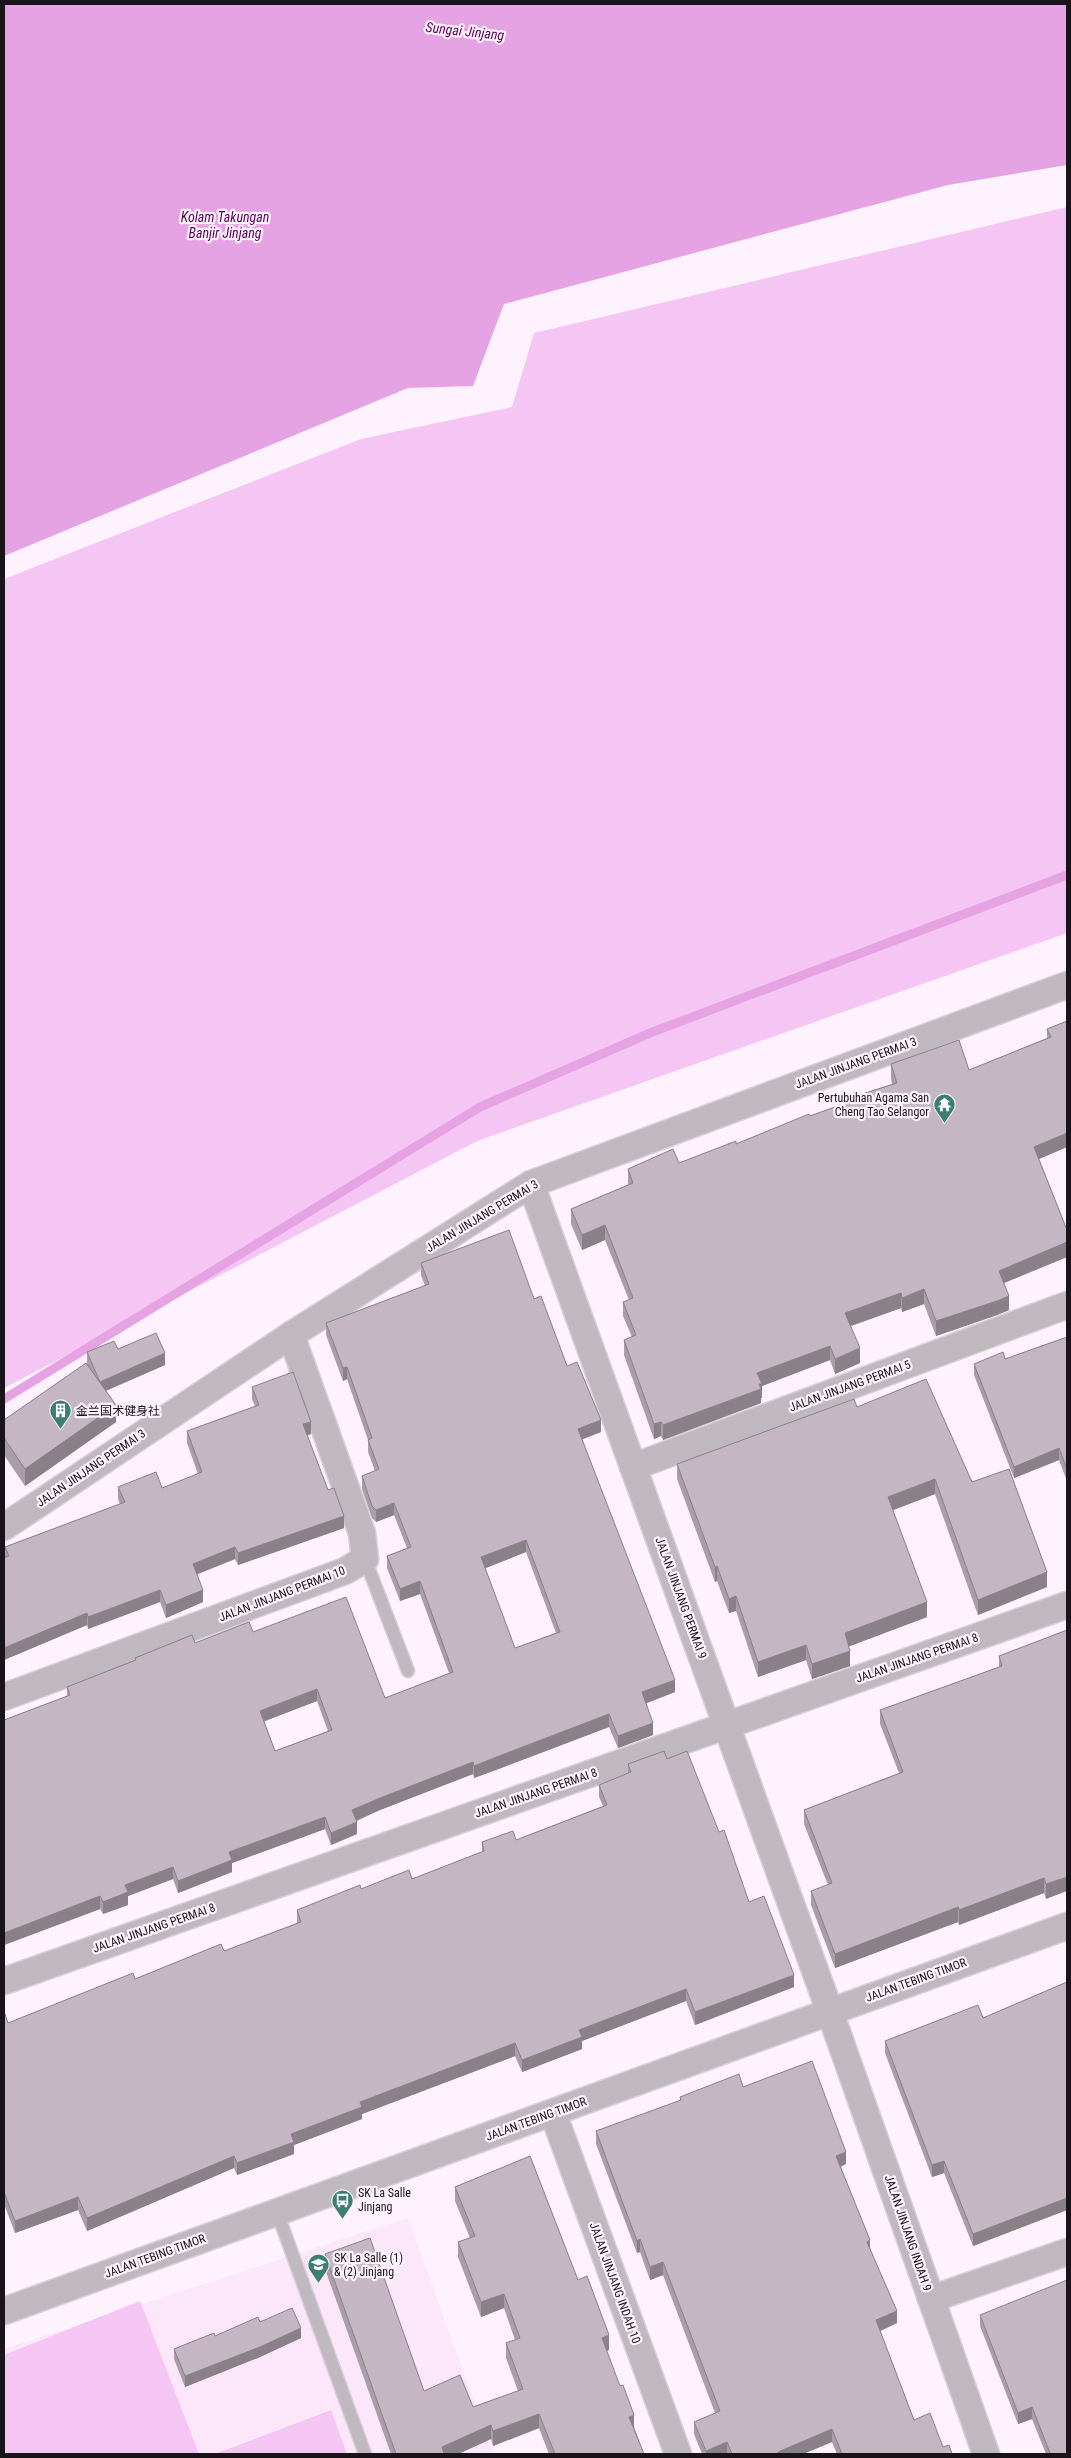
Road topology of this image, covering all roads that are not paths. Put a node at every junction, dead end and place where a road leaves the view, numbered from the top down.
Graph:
1 (1067, 985) edge
2 (531, 1184) junction
3 (1067, 1305) edge
4 (292, 1335) junction
5 (633, 1467) junction
6 (4, 1527) edge
7 (365, 1559) junction
8 (1067, 1605) edge
9 (408, 1671) dead end
10 (4, 1697) edge
11 (727, 1726) junction
12 (1067, 1926) edge
13 (4, 1981) edge
14 (830, 2012) junction
15 (553, 2112) junction
16 (277, 2212) junction
17 (1067, 2252) edge
18 (931, 2299) junction
19 (4, 2311) edge
20 (365, 2454) edge
21 (678, 2454) edge
22 (986, 2454) edge

1 - 2 street, JALAN JINJANG PERMAI 3
2 - 4 street, JALAN JINJANG PERMAI 3
2 - 5 street, JALAN JINJANG PERMAI 9
3 - 5 street, JALAN JINJANG PERMAI 5
4 - 6 street, JALAN JINJANG PERMAI 3
4 - 7 street
5 - 11 street, JALAN JINJANG PERMAI 9
7 - 9 lane
7 - 10 street, JALAN JINJANG PERMAI 10
8 - 11 street, JALAN JINJANG PERMAI 8
11 - 13 street, JALAN JINJANG PERMAI 8
11 - 14 street, JALAN JINJANG PERMAI 9
12 - 14 street, JALAN TEBING TIMOR
14 - 15 street, JALAN TEBING TIMOR
14 - 18 street, JALAN JINJANG INDAH 9
15 - 16 street, JALAN TEBING TIMOR
15 - 21 street, JALAN JINJANG INDAH 10
16 - 19 street, JALAN TEBING TIMOR
16 - 20 lane
17 - 18 street
18 - 22 street, JALAN JINJANG INDAH 9

